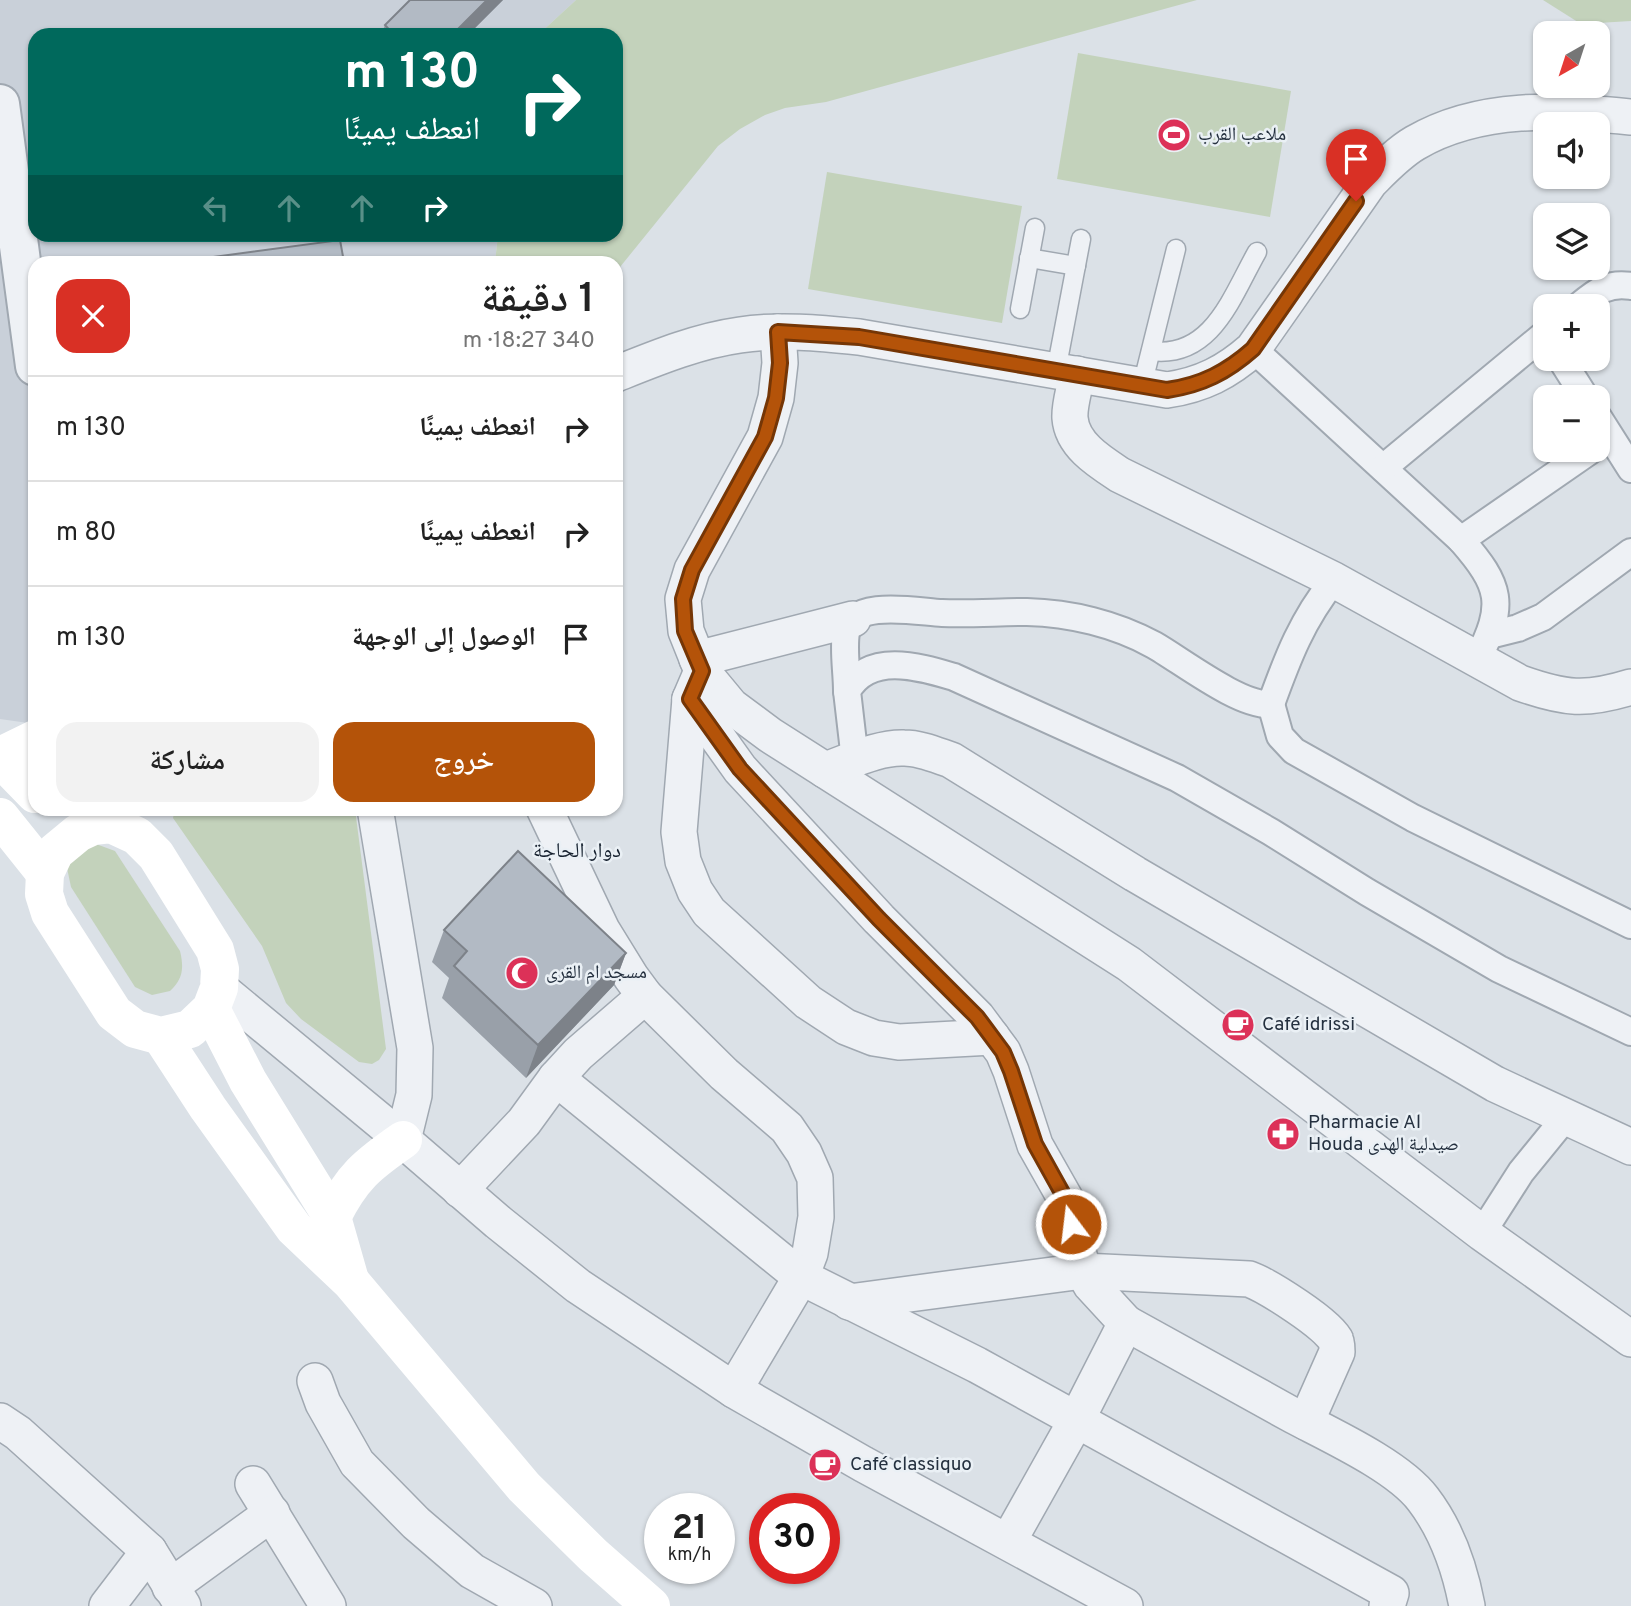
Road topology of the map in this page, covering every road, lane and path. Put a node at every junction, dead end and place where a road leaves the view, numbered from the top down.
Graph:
1 (1, 111) edge
2 (1631, 117) edge
3 (1035, 228) dead end
4 (1081, 239) dead end
5 (1176, 249) dead end
6 (1257, 252) dead end
7 (1029, 258) junction
8 (1076, 267) junction
9 (1631, 286) edge
10 (1594, 294) edge
11 (1020, 309) dead end
12 (28, 314) edge
13 (778, 332) junction
14 (1533, 344) edge
15 (1253, 349) junction
16 (1151, 351) junction
17 (623, 371) edge
18 (1066, 373) junction
19 (1142, 386) junction
20 (1610, 448) edge
21 (1566, 462) edge
22 (1382, 468) junction
23 (1631, 468) edge
24 (1461, 540) junction
25 (1630, 554) edge
26 (1334, 580) junction
27 (853, 619) junction
28 (1484, 648) junction
29 (696, 676) junction
30 (1631, 687) edge
31 (847, 691) junction
32 (1271, 704) junction
33 (28, 742) edge
34 (0, 757) edge
35 (840, 765) junction
36 (28, 787) edge
37 (376, 816) edge
38 (548, 816) edge
39 (0, 817) edge
40 (68, 822) edge
41 (131, 822) edge
42 (46, 873) junction
43 (1631, 925) edge
44 (645, 996) junction
45 (215, 999) junction
46 (1631, 1032) edge
47 (161, 1035) junction
48 (992, 1037) junction
49 (556, 1077) junction
50 (1565, 1118) junction
51 (403, 1140) junction
52 (1631, 1147) edge
53 (460, 1190) junction
54 (332, 1217) junction
55 (1482, 1233) junction
56 (1083, 1271) junction
57 (802, 1277) junction
58 (351, 1282) junction
59 (849, 1302) junction
60 (1126, 1324) junction
61 (1631, 1339) edge
62 (315, 1381) dead end
63 (734, 1390) junction
64 (1077, 1419) junction
65 (0, 1422) edge
66 (1306, 1422) junction
67 (253, 1484) dead end
68 (272, 1513) junction
69 (1008, 1542) junction
70 (149, 1551) junction
71 (176, 1596) edge
72 (1396, 1602) edge
73 (107, 1606) edge
74 (328, 1606) edge
75 (534, 1606) edge
76 (650, 1606) edge
77 (1125, 1606) edge
78 (1467, 1606) edge

1 - 12 street
2 - 15 street
3 - 7 lane
4 - 8 lane
5 - 16 lane
6 - 16 lane
7 - 8 lane
7 - 11 lane
8 - 18 lane
9 - 10 street
13 - 17 street
13 - 18 street
13 - 29 street
14 - 22 street
15 - 19 street
15 - 22 street
16 - 19 lane
18 - 19 street
18 - 26 street
20 - 23 street
21 - 24 street
22 - 24 street
24 - 28 street
25 - 28 street
26 - 28 street
26 - 32 street
27 - 29 street
27 - 31 street
27 - 32 street
28 - 30 street
29 - 35 street
29 - 48 street
29 - 48 street
31 - 35 street
31 - 46 street
32 - 43 street
33 - 34 main road
34 - 36 main road
35 - 50 street
35 - 55 street
37 - 51 street
38 - 44 street
39 - 42 main road
40 - 41 main road
40 - 42 main road
41 - 45 main road
42 - 47 main road
44 - 49 street
44 - 57 street
45 - 47 main road
45 - 51 street
45 - 54 main road
47 - 58 main road
48 - 56 street
49 - 53 street
49 - 57 street
50 - 52 street
50 - 55 street
51 - 53 street
51 - 54 main road
53 - 63 street
54 - 58 main road
55 - 61 street
56 - 59 street
56 - 60 street
56 - 66 street
57 - 59 street
57 - 63 street
58 - 76 main road
59 - 64 street
60 - 64 street
60 - 66 street
62 - 75 street
63 - 69 street
64 - 69 street
64 - 72 street
65 - 70 street
66 - 78 street
67 - 68 street
68 - 71 street
68 - 74 street
69 - 77 street
70 - 71 street
70 - 73 street

